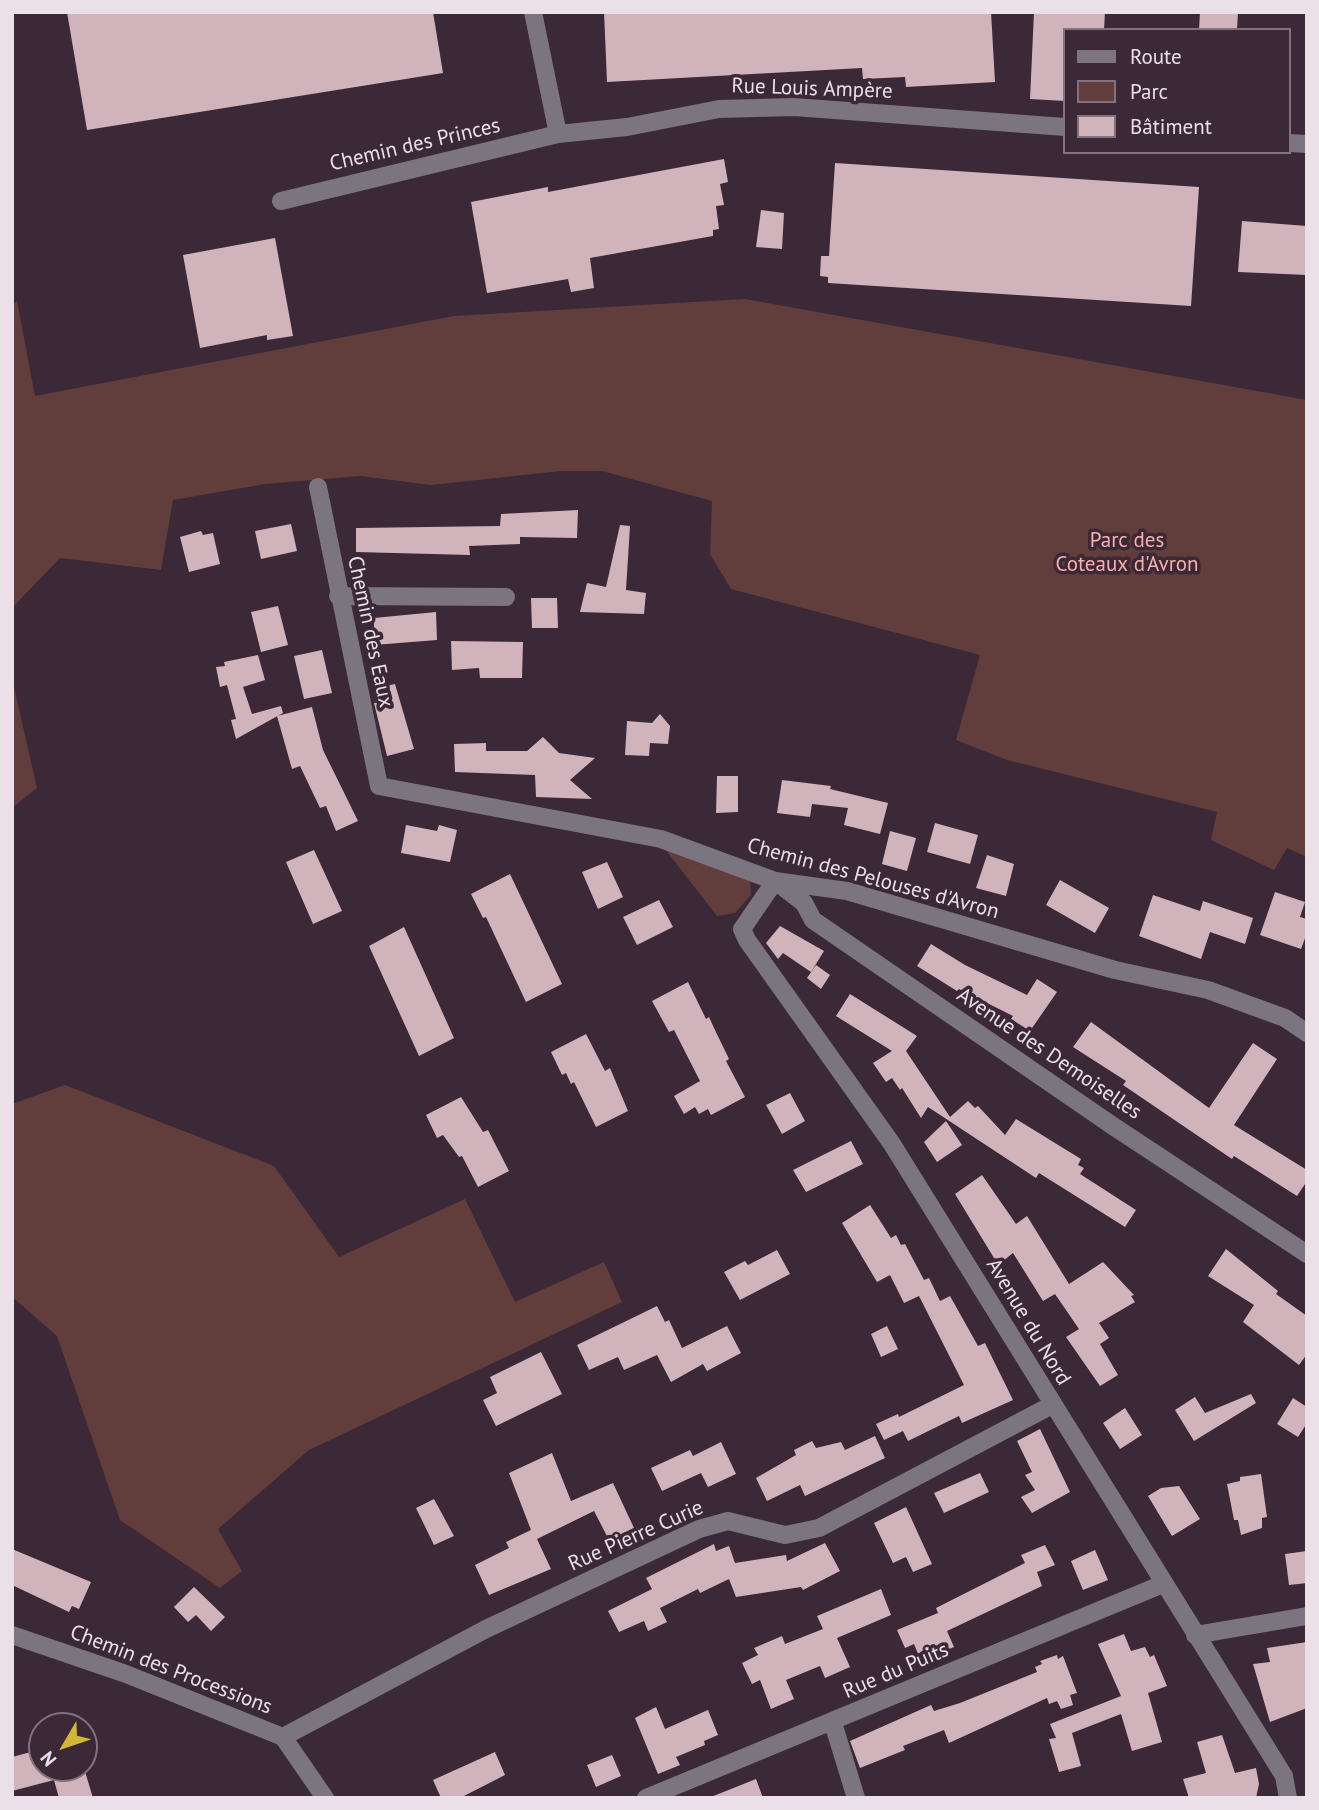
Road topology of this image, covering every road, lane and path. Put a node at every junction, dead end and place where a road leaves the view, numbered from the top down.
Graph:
1 (533, 12) edge
2 (1064, 127) edge
3 (558, 134) junction
4 (282, 201) dead end
5 (318, 487) dead end
6 (338, 596) junction
7 (506, 597) dead end
8 (379, 786) joint
9 (775, 881) junction
10 (1307, 1033) edge
11 (1307, 1254) edge
12 (1052, 1405) junction
13 (1163, 1584) junction
14 (1307, 1616) edge
15 (12, 1635) edge
16 (1195, 1635) junction
17 (834, 1723) junction
18 (283, 1737) junction
19 (325, 1798) edge
20 (646, 1798) edge
21 (856, 1798) edge
22 (1288, 1798) edge

1 - 3 street
2 - 3 street, Rue Louis Ampère
3 - 4 street, Chemin des Princes
5 - 6 street, Chemin des Eaux
6 - 7 street
6 - 8 street, Chemin des Eaux
8 - 9 street, Chemin des Pelouses d'Avron
9 - 10 street, Chemin des Pelouses d'Avron
9 - 11 street, Avenue des Demoiselles
9 - 12 street, Avenue du Nord
12 - 13 street, Avenue du Nord
12 - 18 street, Rue Pierre Curie
13 - 16 street, Avenue du Nord
13 - 17 street, Rue du Puits
14 - 16 street
15 - 18 street, Chemin des Processions
16 - 22 street, Avenue du Nord
17 - 20 street, Rue du Puits
17 - 21 street
18 - 19 street, Chemin des Processions

